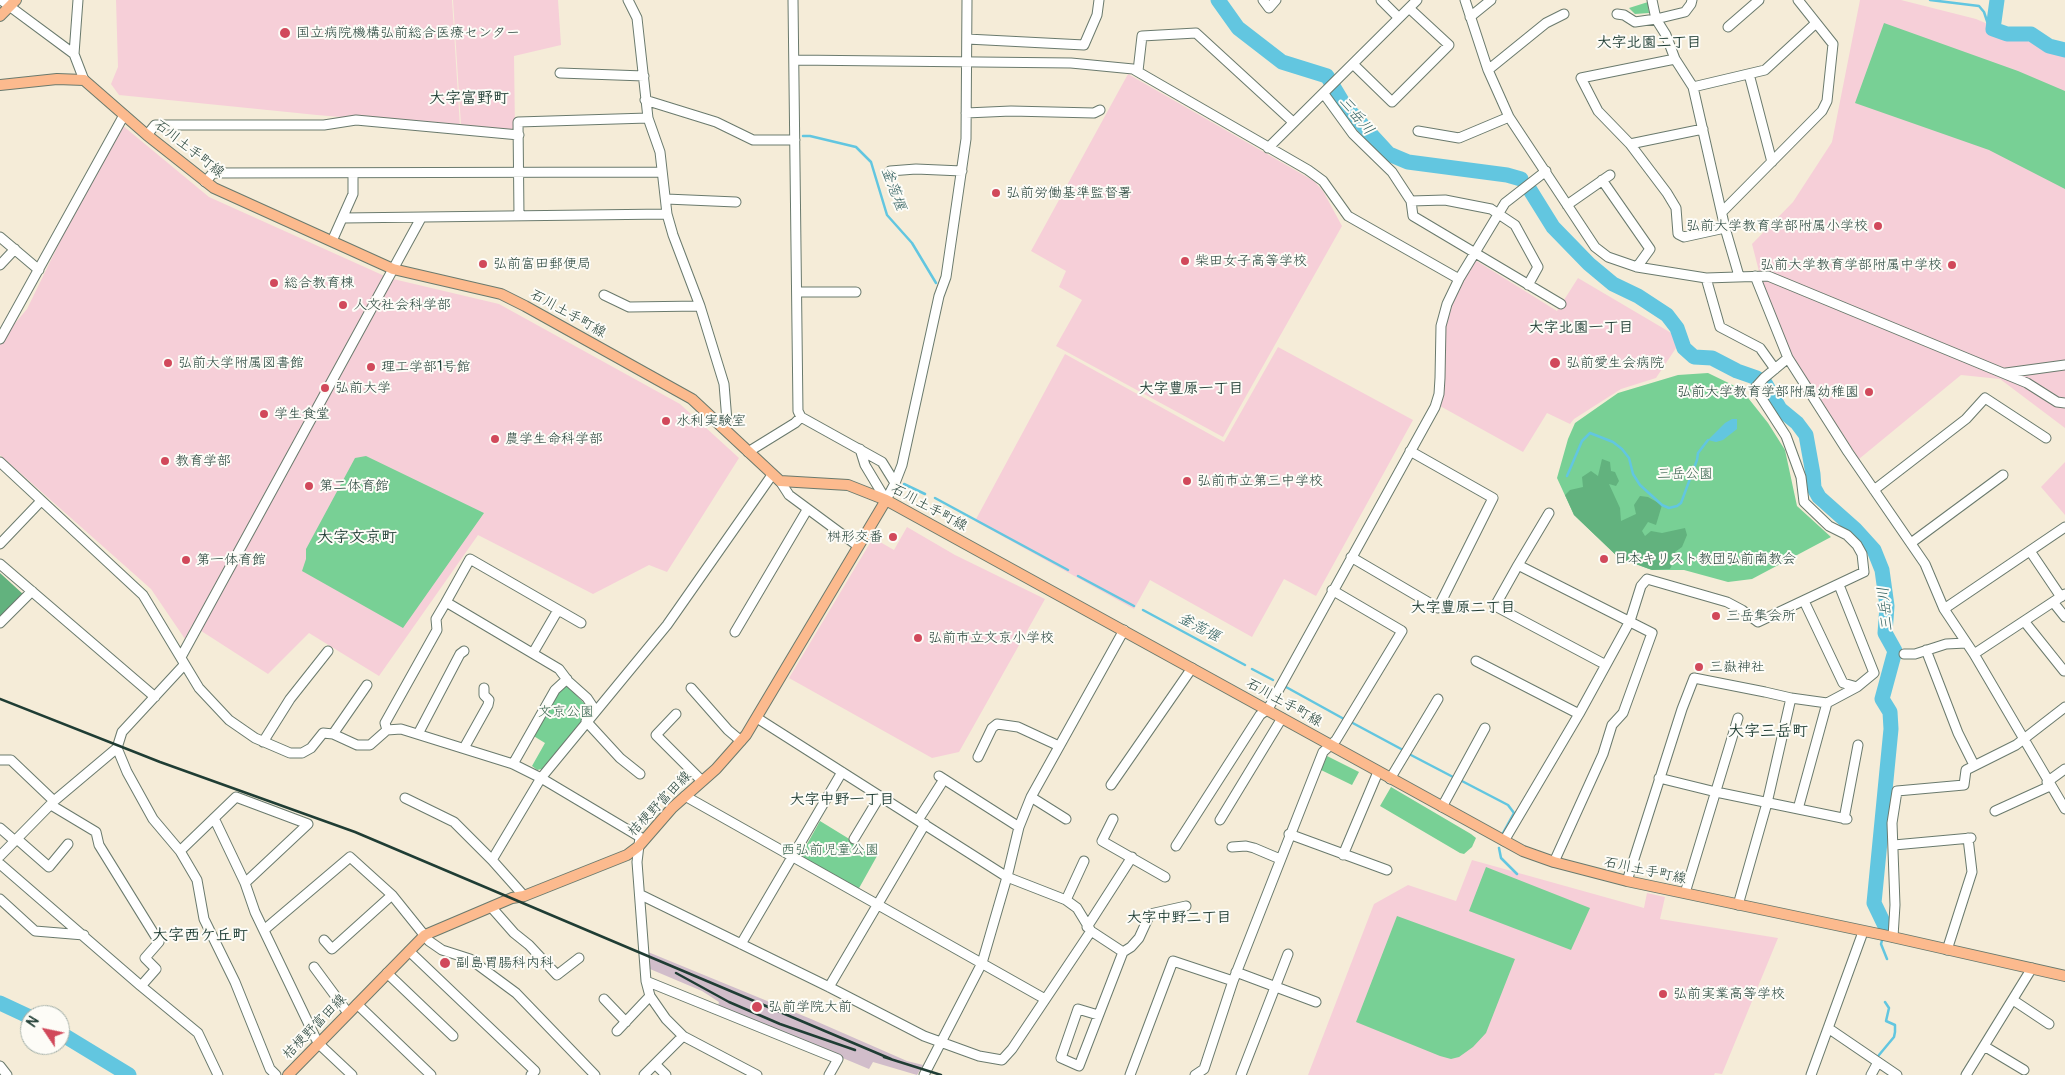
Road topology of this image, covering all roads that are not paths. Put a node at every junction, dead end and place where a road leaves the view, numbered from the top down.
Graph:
1 (78, 0) edge
2 (628, 0) edge
3 (793, 0) edge
4 (968, 0) edge
5 (1099, 0) edge
6 (1263, 0) edge
7 (1276, 0) edge
8 (1381, 0) edge
9 (1417, 0) edge
10 (1465, 0) edge
11 (1491, 0) edge
12 (1652, 0) edge
13 (1692, 0) edge
14 (1759, 0) edge
15 (1798, 0) edge
16 (9, 2) edge
17 (1408, 8) junction
18 (1564, 14) dead end
19 (1617, 14) dead end
20 (0, 16) edge
21 (1470, 17) junction
22 (1399, 18) junction
23 (1656, 19) junction
24 (1816, 23) junction
25 (1728, 27) dead end
26 (967, 39) junction
27 (74, 54) junction
28 (1675, 59) junction
29 (794, 60) junction
30 (966, 62) junction
31 (1353, 64) junction
32 (1488, 70) junction
33 (1138, 71) junction
34 (560, 74) dead end
35 (1749, 74) junction
36 (644, 76) junction
37 (84, 80) junction
38 (0, 85) edge
39 (1693, 87) junction
40 (1330, 88) junction
41 (645, 100) junction
42 (1100, 110) dead end
43 (966, 113) junction
44 (124, 114) junction
45 (1509, 117) junction
46 (648, 118) junction
47 (1293, 122) junction
48 (1703, 129) junction
49 (1418, 131) dead end
50 (147, 135) junction
51 (519, 135) junction
52 (795, 140) junction
53 (1630, 144) junction
54 (1268, 148) junction
55 (1772, 162) junction
56 (890, 170) dead end
57 (962, 171) junction
58 (1546, 171) junction
59 (520, 172) junction
60 (662, 172) junction
61 (353, 173) junction
62 (205, 182) junction
63 (666, 199) junction
64 (1411, 201) junction
65 (736, 202) dead end
66 (1567, 205) junction
67 (1722, 212) junction
68 (667, 214) junction
69 (1498, 214) junction
70 (519, 216) junction
71 (343, 218) junction
72 (421, 218) junction
73 (1725, 228) junction
74 (0, 237) edge
75 (332, 241) junction
76 (15, 249) junction
77 (1475, 252) junction
78 (0, 264) edge
79 (1637, 267) junction
80 (393, 269) junction
81 (39, 270) junction
82 (1739, 276) junction
83 (1755, 276) junction
84 (1706, 278) junction
85 (1459, 279) junction
86 (1528, 285) junction
87 (797, 292) junction
88 (856, 292) dead end
89 (604, 295) dead end
90 (1561, 304) dead end
91 (700, 306) junction
92 (0, 339) edge
93 (1788, 358) junction
94 (2065, 365) edge
95 (1775, 369) junction
96 (2003, 373) junction
97 (2065, 403) edge
98 (801, 417) junction
99 (723, 428) junction
100 (2046, 438) dead end
101 (860, 449) junction
102 (1410, 451) junction
103 (748, 452) junction
104 (0, 462) edge
105 (2003, 475) dead end
106 (776, 478) junction
107 (895, 483) junction
108 (1874, 490) junction
109 (886, 500) junction
110 (42, 501) junction
111 (807, 510) junction
112 (1549, 514) dead end
113 (2065, 527) edge
114 (0, 544) edge
115 (1911, 544) junction
116 (858, 546) junction
117 (2030, 551) junction
118 (1351, 557) junction
119 (0, 564) edge
120 (1518, 565) junction
121 (1839, 585) junction
122 (1332, 590) junction
123 (32, 592) junction
124 (2060, 598) edge
125 (1804, 601) junction
126 (446, 602) junction
127 (1944, 609) junction
128 (558, 610) junction
129 (2065, 617) edge
130 (1630, 621) junction
131 (2024, 621) junction
132 (0, 623) edge
133 (581, 623) dead end
134 (1124, 630) junction
135 (735, 632) dead end
136 (1966, 643) junction
137 (1926, 650) junction
138 (328, 651) dead end
139 (464, 651) dead end
140 (534, 653) junction
141 (1904, 654) dead end
142 (1974, 654) junction
143 (183, 661) junction
144 (1476, 661) dead end
145 (1606, 665) junction
146 (1192, 668) junction
147 (2064, 671) edge
148 (567, 679) junction
149 (367, 685) dead end
150 (1857, 687) junction
151 (484, 688) dead end
152 (692, 688) dead end
153 (155, 697) junction
154 (1792, 698) junction
155 (1438, 699) dead end
156 (1827, 704) junction
157 (2065, 707) edge
158 (1268, 709) junction
159 (595, 710) junction
160 (676, 714) dead end
161 (1579, 714) junction
162 (757, 718) junction
163 (1282, 718) junction
164 (1738, 718) dead end
165 (586, 721) junction
166 (1485, 728) dead end
167 (387, 730) junction
168 (333, 734) junction
169 (418, 734) junction
170 (2022, 739) junction
171 (741, 741) junction
172 (263, 742) junction
173 (1331, 745) junction
174 (1858, 745) dead end
175 (1059, 746) junction
176 (117, 748) junction
177 (464, 748) junction
178 (978, 757) dead end
179 (0, 760) edge
180 (514, 764) junction
181 (1974, 765) junction
182 (2065, 769) edge
183 (842, 772) junction
184 (1378, 772) junction
185 (640, 774) dead end
186 (541, 778) junction
187 (1659, 778) junction
188 (1390, 779) junction
189 (702, 781) junction
190 (2048, 784) junction
191 (1111, 785) dead end
192 (1716, 792) junction
193 (685, 796) junction
194 (880, 796) junction
195 (1031, 797) junction
196 (405, 798) dead end
197 (52, 803) junction
198 (1767, 803) junction
199 (1442, 807) junction
200 (2065, 809) edge
201 (1798, 810) junction
202 (1995, 811) dead end
203 (214, 818) junction
204 (1066, 819) dead end
205 (1113, 819) dead end
206 (1220, 820) dead end
207 (921, 822) junction
208 (1019, 827) junction
209 (0, 828) edge
210 (1289, 834) junction
211 (854, 839) dead end
212 (16, 840) junction
213 (1504, 841) junction
214 (68, 844) dead end
215 (1894, 845) junction
216 (640, 846) junction
217 (1176, 846) dead end
218 (1232, 847) dead end
219 (180, 851) junction
220 (1343, 855) junction
221 (0, 856) edge
222 (792, 857) junction
223 (1132, 857) junction
224 (1280, 859) junction
225 (492, 860) junction
226 (1084, 861) dead end
227 (1554, 862) junction
228 (0, 864) edge
229 (1387, 870) dead end
230 (1165, 877) dead end
231 (1007, 878) junction
232 (1627, 881) junction
233 (245, 883) junction
234 (1685, 893) junction
235 (392, 895) junction
236 (641, 895) junction
237 (524, 896) junction
238 (0, 899) edge
239 (1066, 900) junction
240 (1738, 905) junction
241 (877, 906) junction
242 (1186, 906) dead end
243 (492, 908) junction
244 (1089, 929) junction
245 (264, 930) junction
246 (1863, 932) junction
247 (84, 935) junction
248 (425, 935) junction
249 (1891, 937) junction
250 (324, 940) dead end
251 (741, 944) junction
252 (408, 950) junction
253 (1947, 950) junction
254 (1123, 952) junction
255 (1288, 954) dead end
256 (579, 958) dead end
257 (982, 963) junction
258 (314, 967) dead end
259 (2032, 968) junction
260 (387, 973) junction
261 (1234, 976) junction
262 (2065, 976) edge
263 (646, 981) junction
264 (141, 986) junction
265 (829, 987) junction
266 (1275, 987) junction
267 (650, 996) junction
268 (604, 999) dead end
269 (1045, 999) junction
270 (2012, 1000) junction
271 (1316, 1002) dead end
272 (357, 1004) junction
273 (348, 1013) junction
274 (1098, 1014) junction
275 (626, 1022) junction
276 (2049, 1024) dead end
277 (1828, 1028) junction
278 (617, 1031) dead end
279 (453, 1036) dead end
280 (683, 1036) junction
281 (940, 1043) junction
282 (319, 1044) junction
283 (1984, 1046) junction
284 (1878, 1062) junction
285 (655, 1064) junction
286 (0, 1066) edge
287 (2024, 1070) dead end
288 (8, 1075) edge
289 (218, 1075) edge
290 (276, 1075) edge
291 (288, 1075) edge
292 (352, 1075) edge
293 (431, 1075) edge
294 (531, 1075) edge
295 (595, 1075) edge
296 (644, 1075) edge
297 (666, 1075) edge
298 (758, 1075) edge
299 (830, 1075) edge
300 (924, 1075) edge
301 (1130, 1075) edge
302 (1195, 1075) edge
303 (1241, 1075) edge
304 (1811, 1075) edge
305 (1872, 1075) edge
306 (1897, 1075) edge
307 (1966, 1075) edge

1 - 27 street
2 - 36 street
3 - 29 street
4 - 26 street
5 - 26 street
6 - 7 street
8 - 22 street
9 - 17 street
10 - 21 street
11 - 21 street
12 - 23 street
13 - 23 street
14 - 25 street
15 - 24 street
16 - 20 main road
16 - 27 street
17 - 22 street
17 - 31 street
18 - 32 street
19 - 23 street
21 - 32 street
22 - 31 street
23 - 28 street
24 - 35 street
24 - 55 street
26 - 30 street
27 - 37 street
28 - 39 street
28 - 53 street
29 - 30 street
29 - 52 street
30 - 33 street
30 - 43 street
31 - 40 street
32 - 45 street
33 - 47 street
33 - 54 street
34 - 36 street
35 - 39 street
35 - 55 street
36 - 41 street
37 - 38 main road
37 - 44 main road, 石川土手町線
39 - 48 street
40 - 47 street
40 - 64 street
41 - 46 street
41 - 52 street
42 - 43 street
43 - 57 street
44 - 50 main road, 石川土手町線
44 - 81 street
45 - 49 street
45 - 58 street
46 - 51 street
46 - 60 street
47 - 54 street
48 - 53 street
48 - 67 street
50 - 51 street
50 - 62 main road, 石川土手町線
51 - 59 street
52 - 87 street
53 - 73 street
54 - 85 street
55 - 67 street
56 - 57 street
57 - 107 street
58 - 66 street
58 - 69 street
59 - 60 street
59 - 61 street
59 - 70 street
60 - 63 street
61 - 62 street
61 - 71 street
62 - 75 main road, 石川土手町線
63 - 65 street
63 - 68 street
64 - 69 street
64 - 77 street
66 - 79 street
66 - 79 street
67 - 73 street
68 - 70 street
68 - 91 street
69 - 77 street
69 - 86 street
70 - 72 street
71 - 72 street
71 - 75 street
72 - 80 street
73 - 82 street
74 - 76 street
75 - 80 main road, 石川土手町線
76 - 78 street
76 - 81 street
77 - 85 street
77 - 86 street
79 - 84 street
80 - 99 main road, 石川土手町線
80 - 143 street
81 - 92 street
82 - 83 street
82 - 84 street
83 - 93 street
83 - 96 street
84 - 95 street
85 - 102 street
86 - 90 street
87 - 88 street
87 - 98 street
89 - 91 street
91 - 99 street
93 - 95 street
93 - 108 street
94 - 96 street
95 - 121 street
96 - 97 street
98 - 101 street
98 - 103 street
99 - 103 main road, 石川土手町線
100 - 108 street
101 - 107 street
101 - 109 street
102 - 118 street
102 - 118 street
103 - 106 main road, 石川土手町線
104 - 110 street
105 - 115 street
106 - 109 main road, 石川土手町線
106 - 111 street
106 - 159 street
107 - 109 street
108 - 115 street
109 - 116 main road, 桔梗野富田線
109 - 134 main road, 石川土手町線
110 - 114 street
110 - 143 street
111 - 116 street
111 - 135 street
112 - 120 street
113 - 117 street
115 - 127 street
116 - 162 main road, 桔梗野富田線
117 - 124 street
117 - 127 street
118 - 122 street
119 - 123 street
120 - 130 street
120 - 145 street
121 - 125 street
121 - 150 street
122 - 158 street
122 - 173 street
123 - 132 street
123 - 153 street
124 - 129 street
124 - 131 street
125 - 130 street
125 - 150 street
126 - 128 street
126 - 140 street
126 - 167 street
127 - 136 street
128 - 133 street
128 - 140 street
130 - 145 street
130 - 227 street
131 - 142 street
131 - 147 street
134 - 146 main road, 石川土手町線
134 - 175 street
136 - 137 street
136 - 142 street
137 - 141 street
137 - 181 street
138 - 172 street
139 - 169 street
140 - 148 street
142 - 170 street
143 - 153 street
143 - 172 street
144 - 161 street
145 - 161 street
146 - 158 main road, 石川土手町線
146 - 191 street
148 - 159 street
148 - 180 street
149 - 168 street
150 - 156 street
151 - 177 street
152 - 171 street
153 - 176 street
154 - 156 street
154 - 187 street
154 - 198 street
155 - 188 street
156 - 201 street
157 - 170 street
158 - 163 main road, 石川土手町線
158 - 217 street
159 - 165 street
160 - 189 street
161 - 213 street
162 - 171 main road, 桔梗野富田線
162 - 183 street
163 - 173 main road, 石川土手町線
163 - 206 street
164 - 192 street
165 - 185 street
165 - 186 street
166 - 199 street
167 - 168 street
167 - 169 street
168 - 172 street
169 - 177 street
170 - 181 street
170 - 190 street
171 - 189 main road, 桔梗野富田線
173 - 184 main road, 石川土手町線
173 - 210 street
174 - 201 street
175 - 178 street
175 - 195 street
176 - 197 street
176 - 219 street
177 - 180 street
179 - 197 street
180 - 186 street
181 - 215 street
182 - 190 street
183 - 194 street
183 - 222 street
184 - 188 main road, 石川土手町線
184 - 220 street
186 - 216 street
186 - 225 street
187 - 192 street
187 - 232 street
188 - 199 main road, 石川土手町線
189 - 193 main road, 桔梗野富田線
190 - 200 street
190 - 202 street
192 - 198 street
192 - 234 street
193 - 216 main road, 桔梗野富田線
193 - 222 street
194 - 207 street
194 - 211 street
195 - 204 street
195 - 208 street
196 - 225 street
197 - 212 street
197 - 264 street
198 - 201 street
198 - 240 street
199 - 213 main road, 石川土手町線
203 - 219 street
203 - 233 street
203 - 233 street
205 - 223 street
207 - 208 street
207 - 231 street
207 - 241 street
208 - 231 street
209 - 212 street
210 - 220 street
210 - 224 street
212 - 214 street
212 - 221 street
213 - 227 main road, 石川土手町線
215 - 249 street
215 - 253 street
216 - 236 street
216 - 237 main road, 桔梗野富田線
218 - 224 street
219 - 290 street
220 - 229 street
222 - 241 street
222 - 251 street
223 - 230 street
223 - 244 street
224 - 261 street
225 - 237 street
226 - 239 street
227 - 232 main road, 石川土手町線
228 - 247 street
231 - 239 street
231 - 257 street
232 - 234 main road, 石川土手町線
233 - 245 street
234 - 240 main road, 石川土手町線
235 - 245 street
235 - 248 street
235 - 250 street
236 - 251 street
236 - 263 street
237 - 243 main road, 桔梗野富田線
238 - 247 street
239 - 244 street
240 - 246 main road, 石川土手町線
241 - 257 street
241 - 265 street
242 - 254 street
243 - 248 main road, 桔梗野富田線
243 - 256 street
244 - 254 street
244 - 269 street
245 - 282 street
246 - 249 main road, 石川土手町線
246 - 277 street
247 - 264 street
248 - 252 main road, 桔梗野富田線
248 - 295 street
249 - 253 main road
251 - 265 street
252 - 260 main road, 桔梗野富田線
252 - 294 street
253 - 259 main road
254 - 274 street
255 - 266 street
257 - 269 street
257 - 281 street
258 - 273 street
259 - 262 main road
259 - 270 street
260 - 272 main road, 桔梗野富田線
260 - 279 street
261 - 266 street
261 - 301 street
261 - 302 street
263 - 267 street
263 - 299 street
264 - 289 street
265 - 281 street
266 - 271 street
266 - 303 street
267 - 275 street
267 - 280 street
268 - 275 street
269 - 281 street
270 - 276 street
270 - 283 street
272 - 273 main road, 桔梗野富田線
272 - 293 street
273 - 282 main road, 桔梗野富田線
274 - 274 street
275 - 278 street
277 - 284 street
277 - 304 street
280 - 285 street
280 - 298 street
281 - 300 street
282 - 291 main road, 桔梗野富田線
282 - 292 street
283 - 287 street
283 - 307 street
284 - 305 street
284 - 306 street
285 - 296 street
285 - 297 street
286 - 288 street

